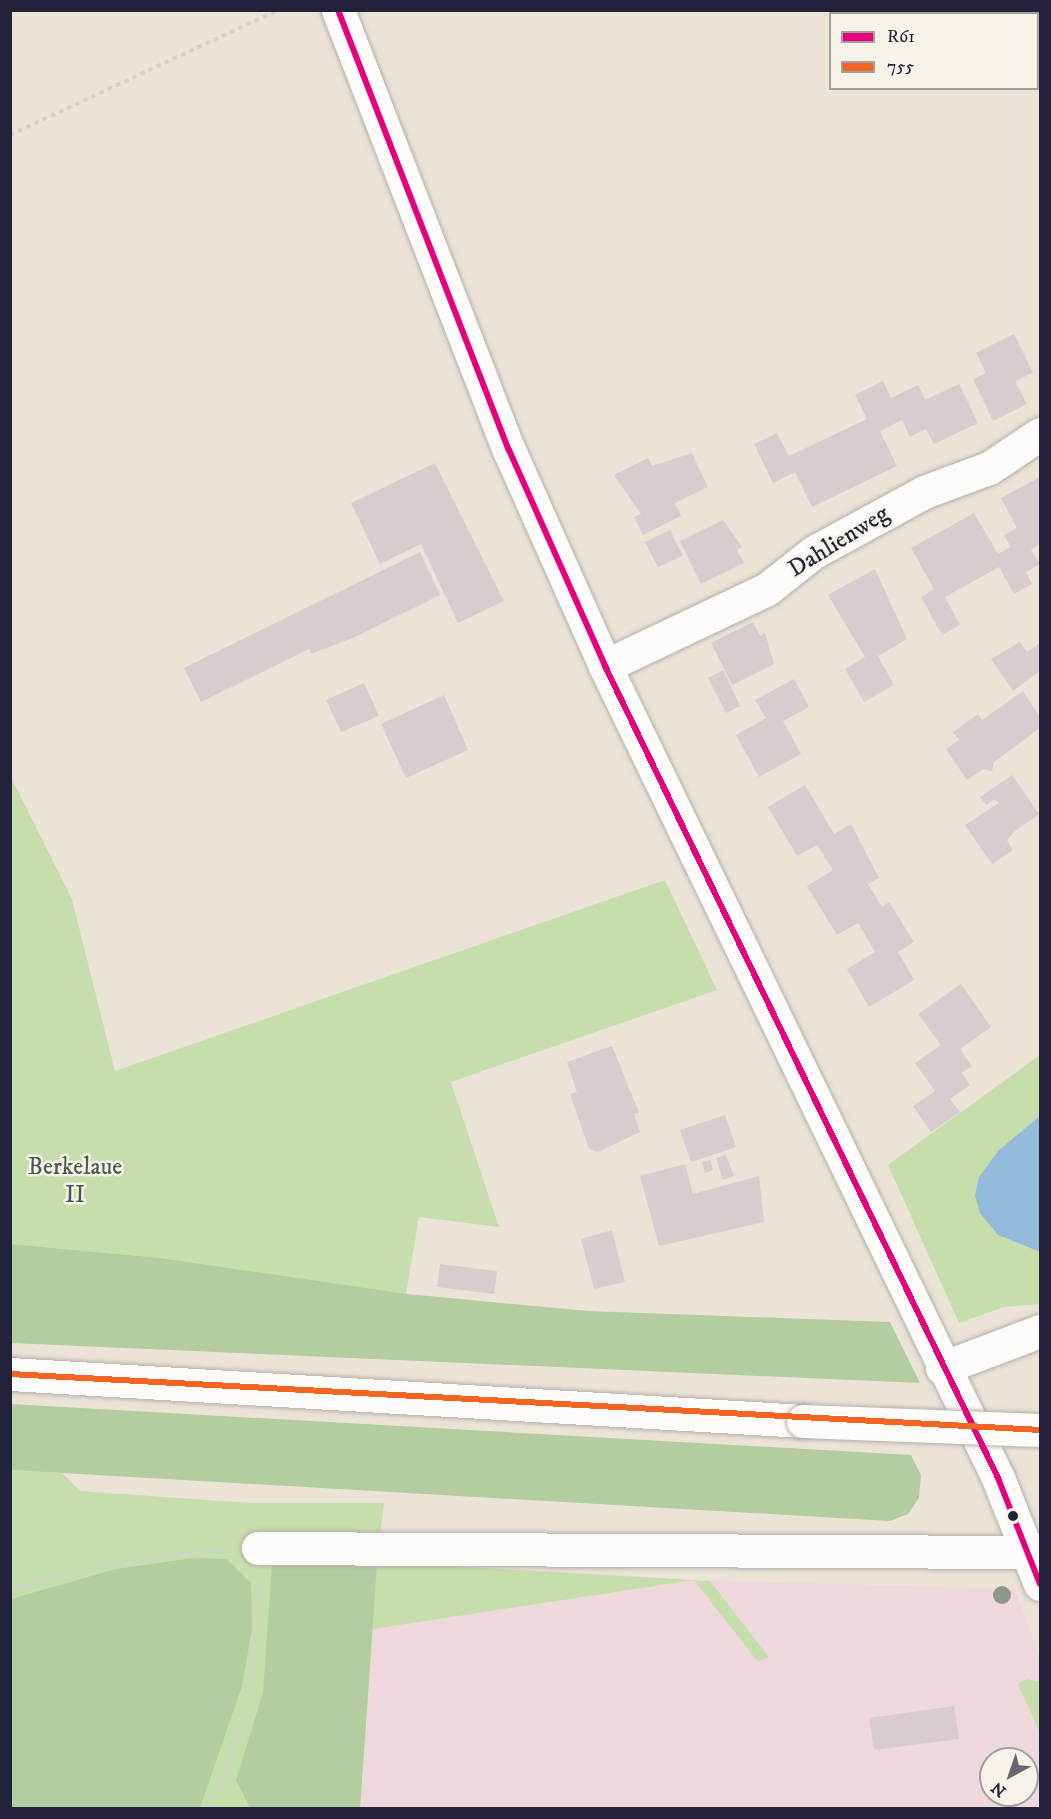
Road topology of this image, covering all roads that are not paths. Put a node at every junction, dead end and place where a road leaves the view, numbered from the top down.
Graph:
1 (338, 10) edge
2 (1041, 434) edge
3 (605, 666) junction
4 (1041, 1331) edge
5 (954, 1364) junction
6 (10, 1374) edge
7 (1041, 1430) edge
8 (258, 1548) road end
9 (1030, 1552) junction
10 (1041, 1584) edge

1 - 3 street
2 - 3 street, Dahlienweg
3 - 5 street
4 - 5 street
5 - 9 street
6 - 7 street, bridge
8 - 9 street
9 - 10 street

